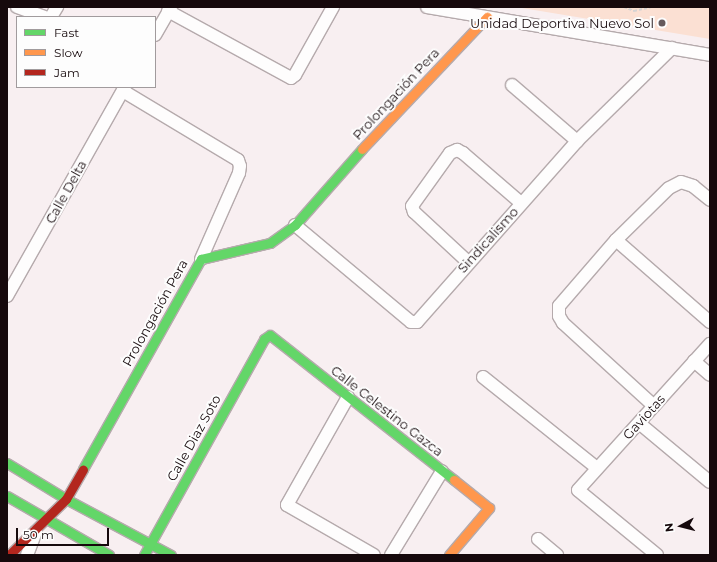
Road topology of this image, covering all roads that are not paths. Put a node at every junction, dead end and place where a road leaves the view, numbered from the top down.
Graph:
1 (17, 7) edge
2 (58, 7) edge
3 (333, 7) edge
4 (427, 7) edge
5 (170, 9) edge
6 (41, 16) edge
7 (52, 16) edge
8 (487, 17) junction
9 (156, 33) edge
10 (672, 48) junction
11 (710, 55) edge
12 (512, 85) dead end
13 (124, 89) edge
14 (577, 141) junction
15 (710, 200) edge
16 (522, 203) junction
17 (294, 225) junction
18 (616, 240) junction
19 (200, 259) junction
20 (468, 262) junction
21 (7, 296) edge
22 (710, 322) edge
23 (270, 335) joint
24 (710, 344) edge
25 (694, 361) junction
26 (710, 375) edge
27 (483, 377) dead end
28 (348, 397) junction
29 (654, 406) junction
30 (639, 423) junction
31 (7, 463) edge
32 (597, 468) junction
33 (442, 470) junction
34 (710, 482) edge
35 (7, 496) edge
36 (66, 499) junction
37 (48, 519) junction
38 (37, 528) junction
39 (538, 539) dead end
40 (150, 543) junction
41 (9, 555) edge
42 (27, 555) edge
43 (109, 555) edge
44 (144, 555) edge
45 (171, 555) edge
46 (374, 555) edge
47 (391, 555) edge
48 (449, 555) edge
49 (557, 555) edge
50 (657, 555) edge

1 - 6 street
2 - 7 street
3 - 5 street
4 - 8 street
5 - 9 street
8 - 10 street
8 - 17 street, Prolongación Pera
10 - 11 street
10 - 14 street, Sindicalismo
12 - 14 street
13 - 19 street
13 - 21 street, Calle Delta
14 - 16 street, Sindicalismo
15 - 18 street
16 - 20 street, Sindicalismo
16 - 20 street
17 - 19 street, Prolongación Pera
17 - 20 street, Sindicalismo
18 - 22 street
18 - 29 street
19 - 36 street, Prolongación Pera
23 - 28 street, Calle Celestino Gazca
23 - 40 street, Calle Diaz Soto
24 - 25 street, Gaviotas
25 - 26 street
25 - 29 street, Gaviotas
27 - 32 street
28 - 33 street, Calle Celestino Gazca
28 - 46 street
29 - 30 street, Gaviotas
30 - 32 street, Gaviotas
30 - 34 street
31 - 36 street
32 - 50 street, Gaviotas
33 - 47 street
33 - 48 street, Calle Celestino Gazca
35 - 37 street
36 - 37 street, Prolongación Pera
36 - 40 street
37 - 38 street, Prolongación Pera
37 - 43 street
38 - 41 street, Prolongación Pera
38 - 42 street
39 - 49 street
40 - 44 street, Calle Diaz Soto
40 - 45 street

